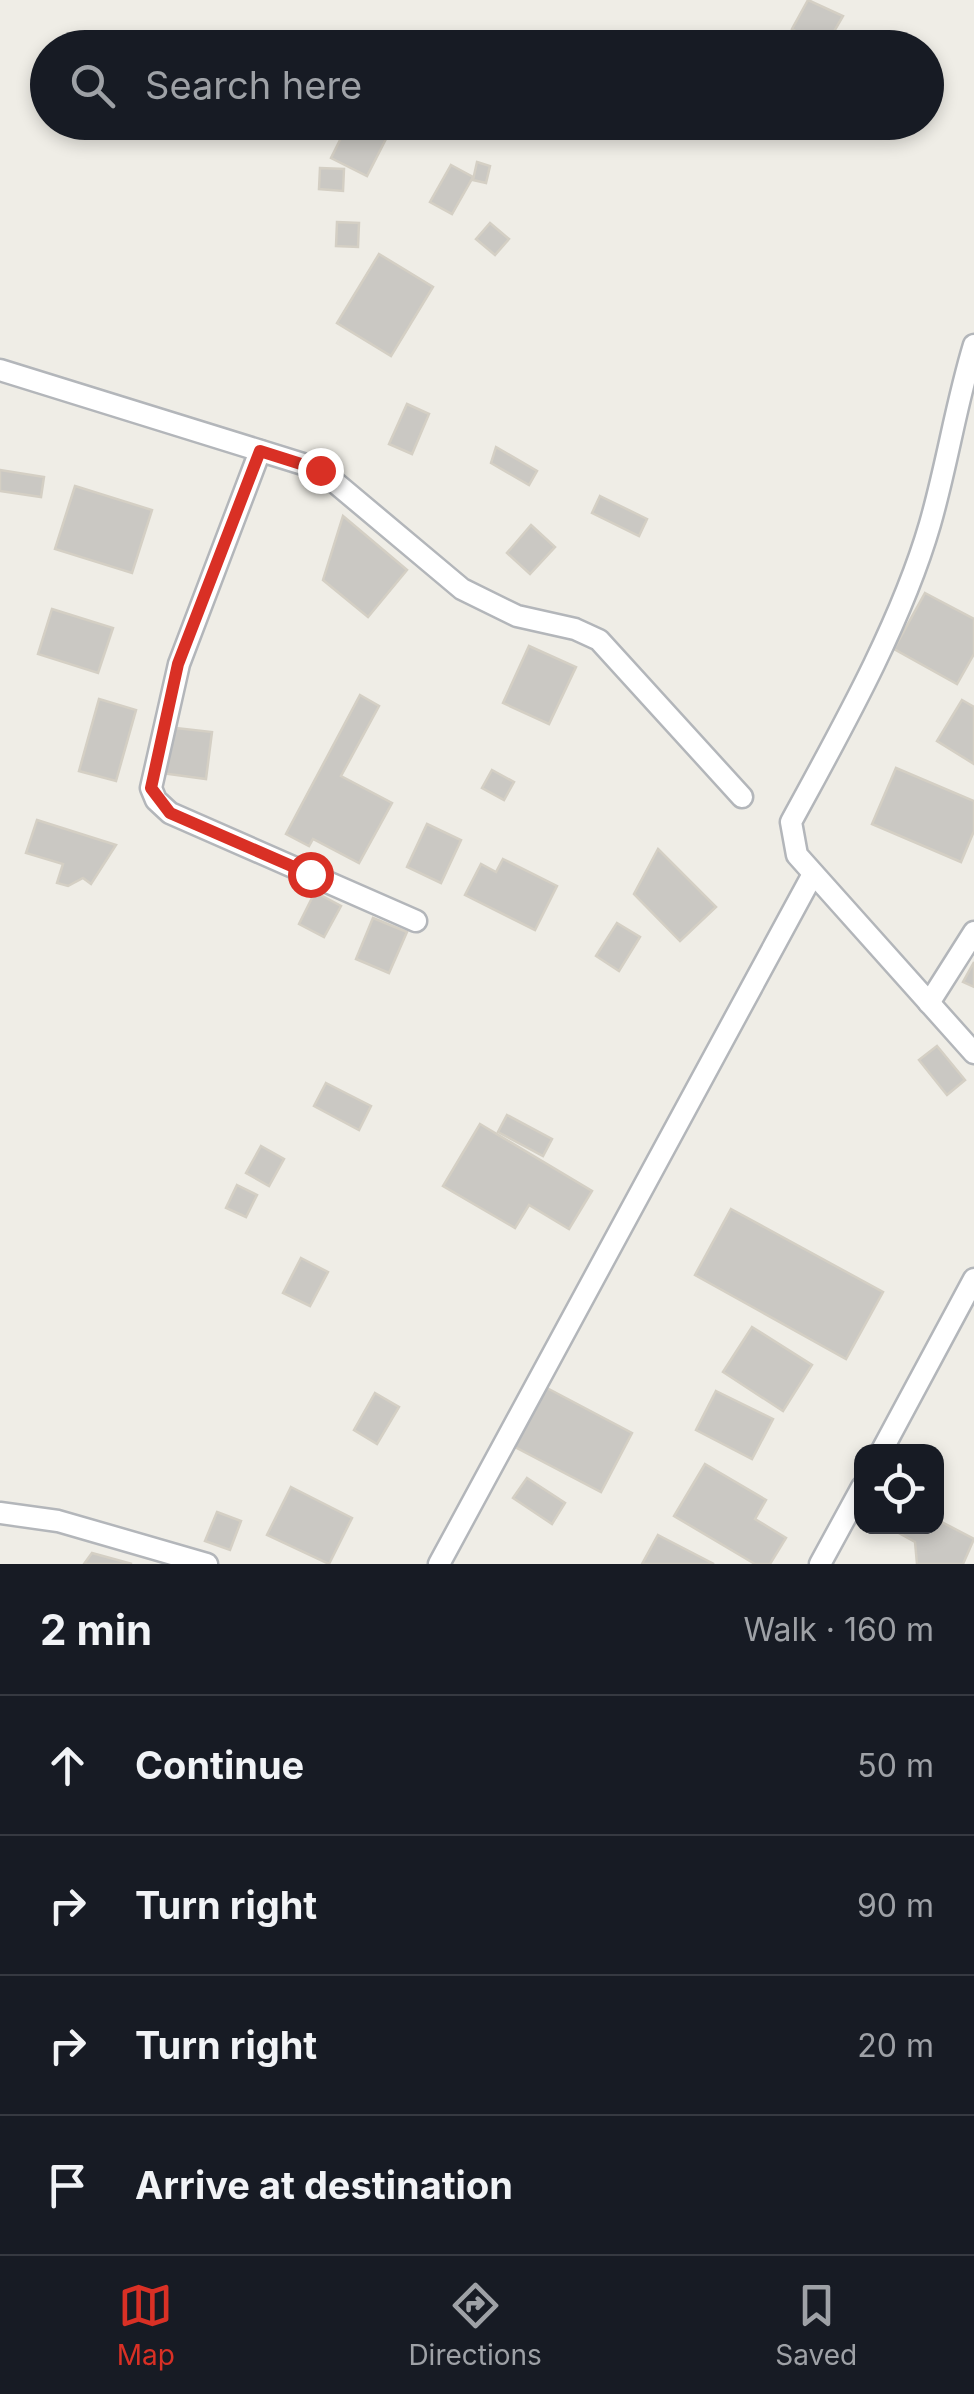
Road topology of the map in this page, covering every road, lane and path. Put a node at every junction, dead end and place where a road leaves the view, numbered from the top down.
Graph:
1 (974, 346) edge
2 (0, 370) edge
3 (260, 451) junction
4 (742, 797) dead end
5 (813, 874) junction
6 (416, 922) dead end
7 (974, 932) edge
8 (929, 1003) junction
9 (974, 1053) edge
10 (974, 1279) edge
11 (884, 1444) edge
12 (854, 1502) edge
13 (0, 1512) edge
14 (207, 1564) edge
15 (438, 1564) edge
16 (820, 1564) edge

1 - 5 street
2 - 3 street
3 - 4 street
3 - 6 street
5 - 8 street
5 - 15 street
7 - 8 street
8 - 9 street
10 - 11 street
12 - 16 street
13 - 14 street

